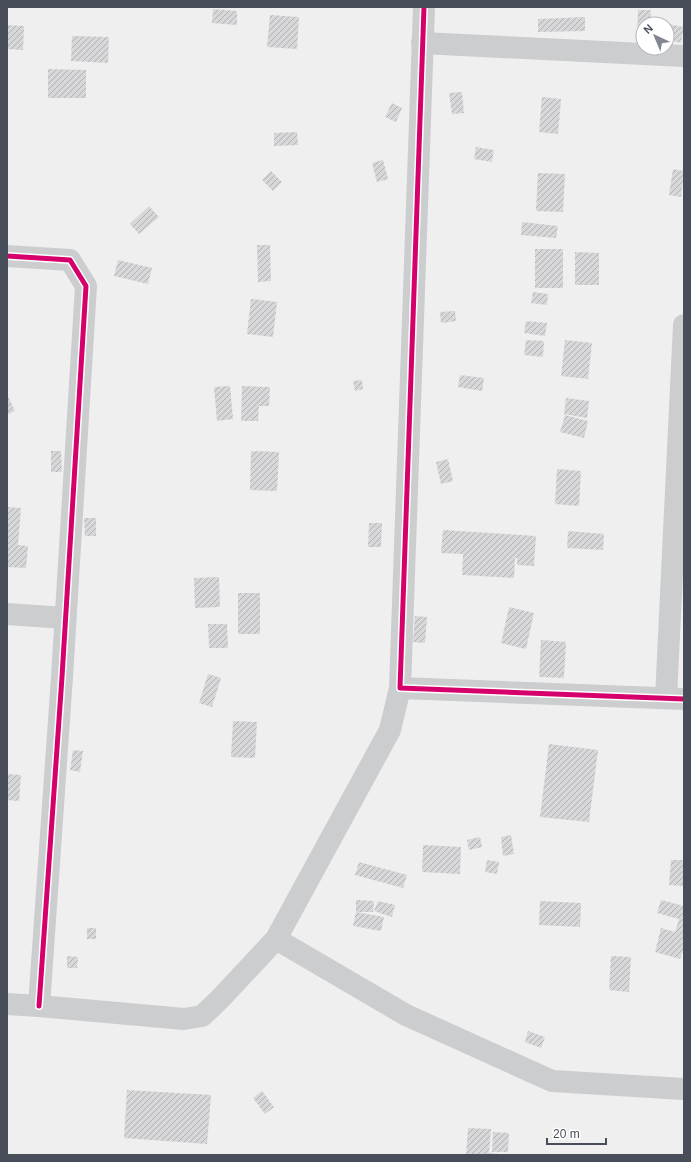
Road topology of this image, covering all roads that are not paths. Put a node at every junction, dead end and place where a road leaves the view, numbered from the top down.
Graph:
1 (424, 7) edge
2 (422, 42) junction
3 (684, 56) edge
4 (7, 256) edge
5 (684, 325) edge
6 (7, 614) edge
7 (65, 618) junction
8 (400, 688) junction
9 (675, 699) edge
10 (276, 939) junction
11 (7, 1004) edge
12 (39, 1006) junction
13 (684, 1089) edge

1 - 2 street
2 - 3 street
2 - 8 street
4 - 7 street
5 - 9 street
6 - 7 street
7 - 12 street
8 - 9 street
8 - 10 street
10 - 12 street
10 - 13 street
11 - 12 street

